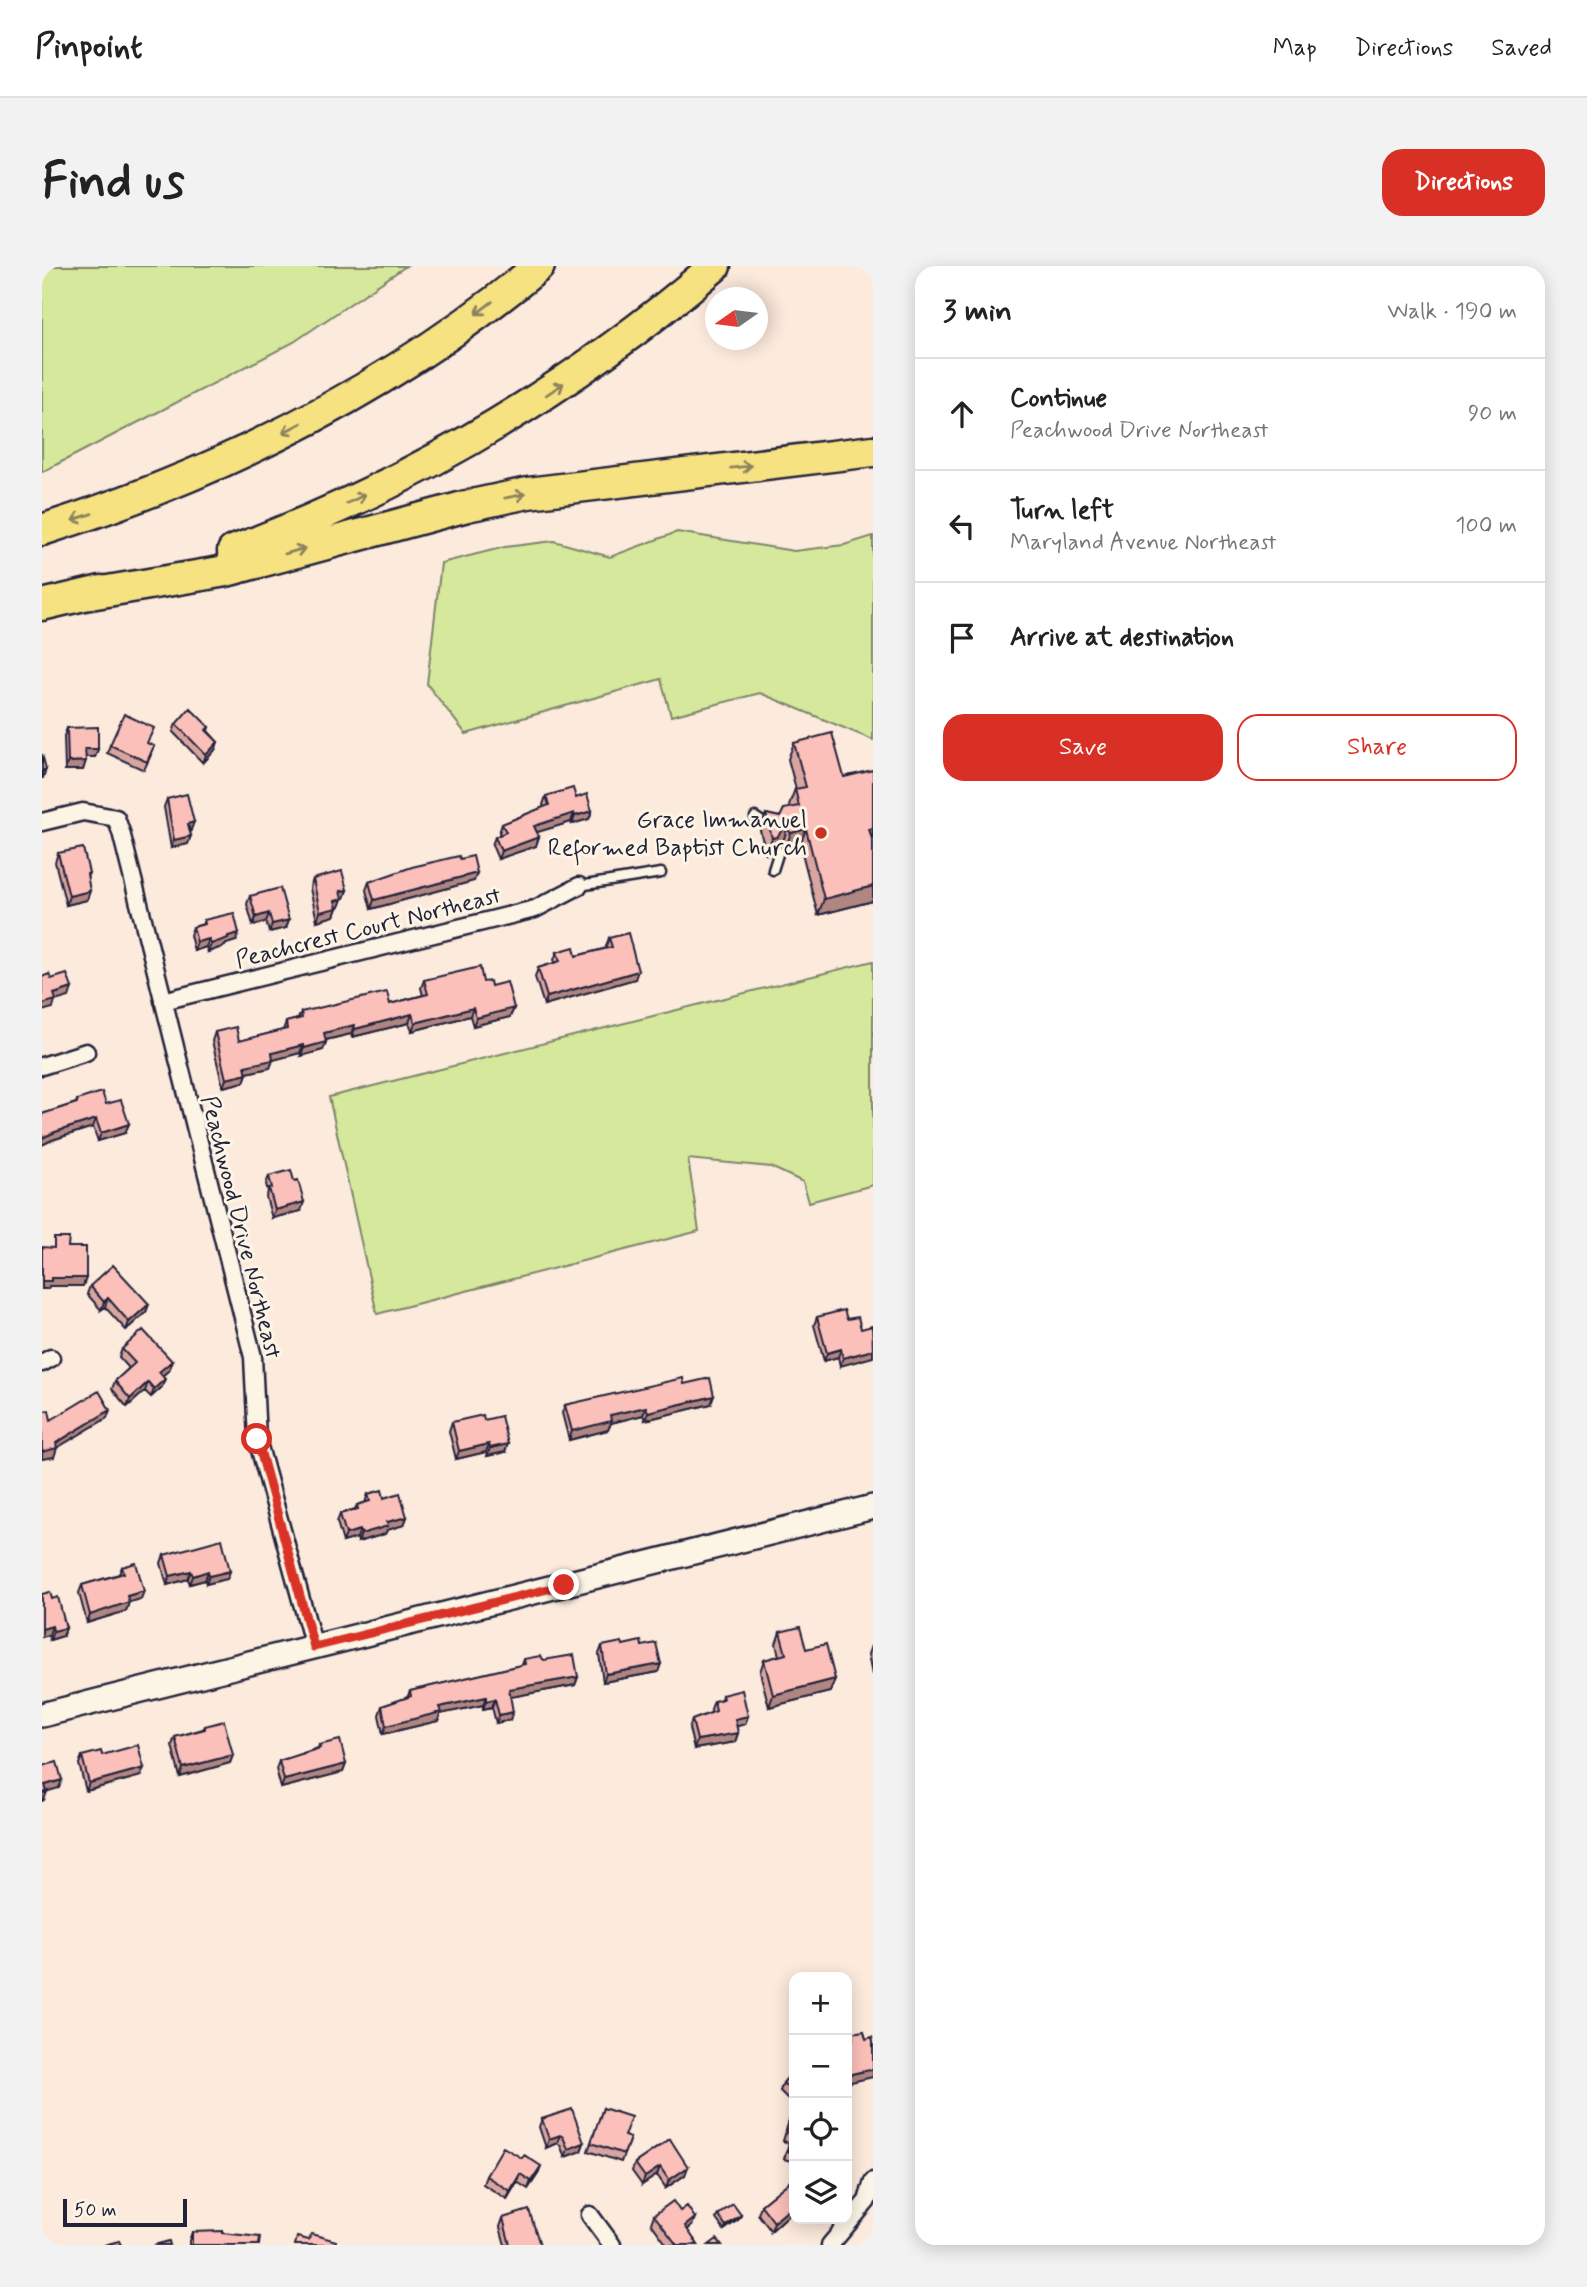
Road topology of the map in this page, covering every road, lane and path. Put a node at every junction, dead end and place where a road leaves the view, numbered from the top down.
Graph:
1 (538, 266) edge
2 (715, 266) edge
3 (873, 451) edge
4 (42, 530) edge
5 (85, 595) junction
6 (42, 605) edge
7 (755, 817) dead end
8 (42, 822) edge
9 (772, 827) edge
10 (779, 851) edge
11 (773, 870) dead end
12 (661, 873) dead end
13 (579, 886) joint
14 (163, 1001) junction
15 (86, 1052) dead end
16 (42, 1066) edge
17 (873, 1507) edge
18 (314, 1647) junction
19 (42, 1715) edge
20 (873, 2181) edge
21 (870, 2203) edge
22 (590, 2215) dead end
23 (612, 2245) edge
24 (830, 2245) edge

1 -> 4 highway
5 -> 2 highway
5 -> 3 highway
5 - 6 highway
7 - 9 lane
8 - 14 street, Peachwood Drive Northeast
10 - 11 lane
12 - 13 lane
13 - 14 street, Peachcrest Court Northeast
14 - 18 street, Peachwood Drive Northeast
15 - 16 street
17 - 18 street
18 - 19 street
20 - 21 street
21 - 24 street
22 - 23 street

